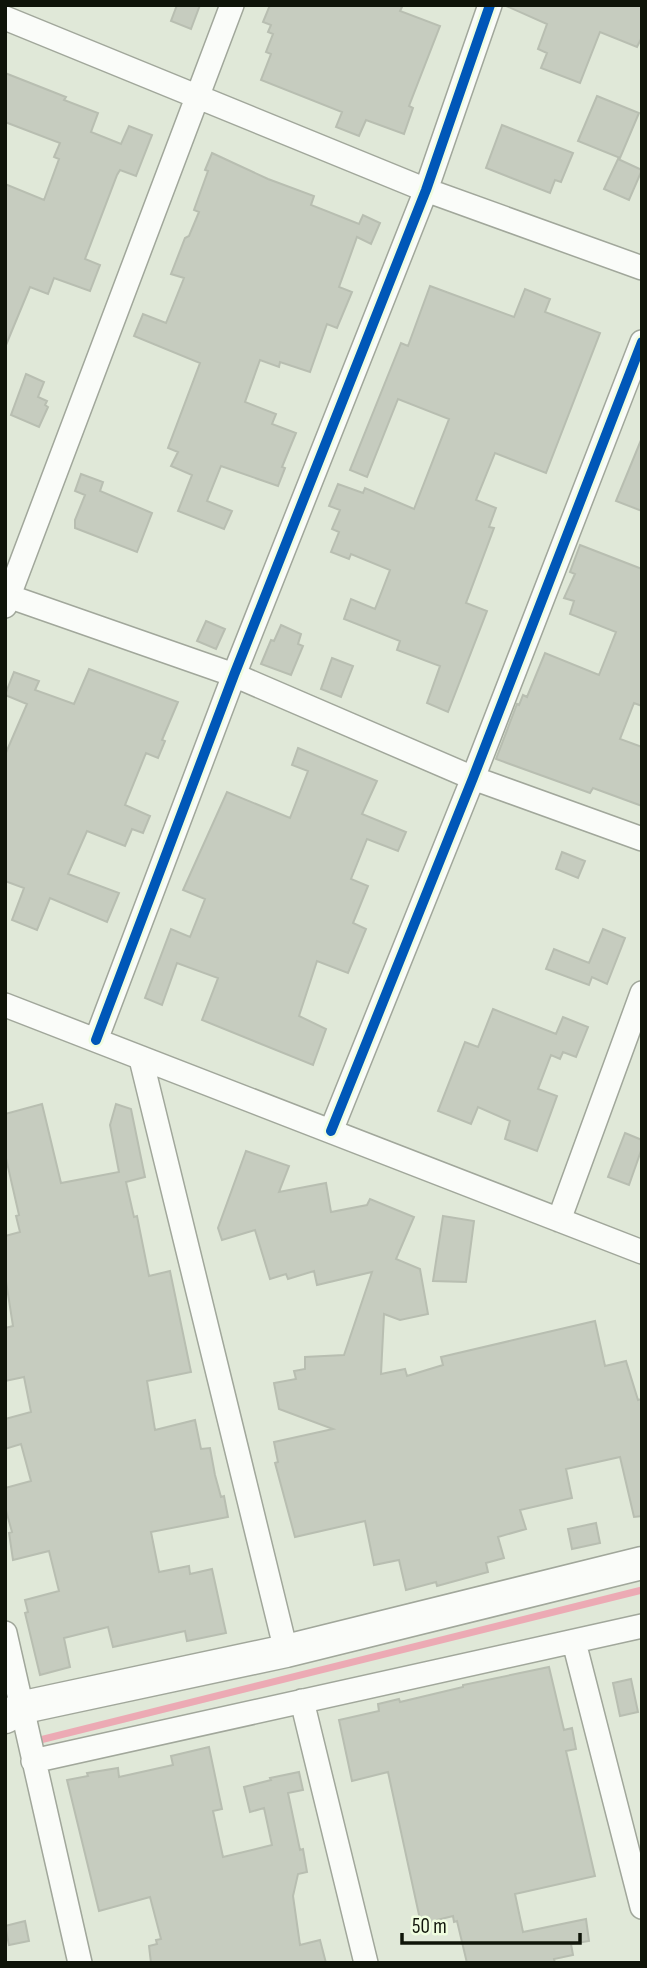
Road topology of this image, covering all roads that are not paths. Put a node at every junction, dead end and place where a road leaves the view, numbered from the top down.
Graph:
1 (232, 5) edge
2 (490, 5) edge
3 (5, 18) edge
4 (196, 97) junction
5 (426, 190) junction
6 (642, 268) edge
7 (642, 342) edge
8 (6, 599) edge
9 (234, 675) junction
10 (473, 778) junction
11 (642, 839) edge
12 (642, 993) edge
13 (5, 1005) edge
14 (96, 1040) junction
15 (141, 1059) junction
16 (331, 1132) junction
17 (559, 1220) junction
18 (642, 1252) edge
19 (642, 1563) edge
20 (642, 1626) edge
21 (5, 1633) edge
22 (574, 1642) junction
23 (286, 1651) junction
24 (302, 1701) junction
25 (14, 1712) edge
26 (33, 1761) junction
27 (642, 1907) edge
28 (80, 1963) edge
29 (366, 1963) edge

1 - 4 street
2 - 5 street
3 - 4 street
4 - 5 street
4 - 8 street
5 - 6 street
5 - 9 street
7 - 10 street
8 - 9 street
9 - 10 street
9 - 14 street
10 - 11 street
10 - 16 street
12 - 17 street
13 - 14 street
14 - 15 street
15 - 16 street
15 - 23 street
16 - 17 street
17 - 18 street
19 - 23 street
20 - 22 street
21 - 25 street
22 - 24 street
22 - 27 street
23 - 25 street
24 - 26 street
24 - 29 street
25 - 26 street
26 - 28 street

